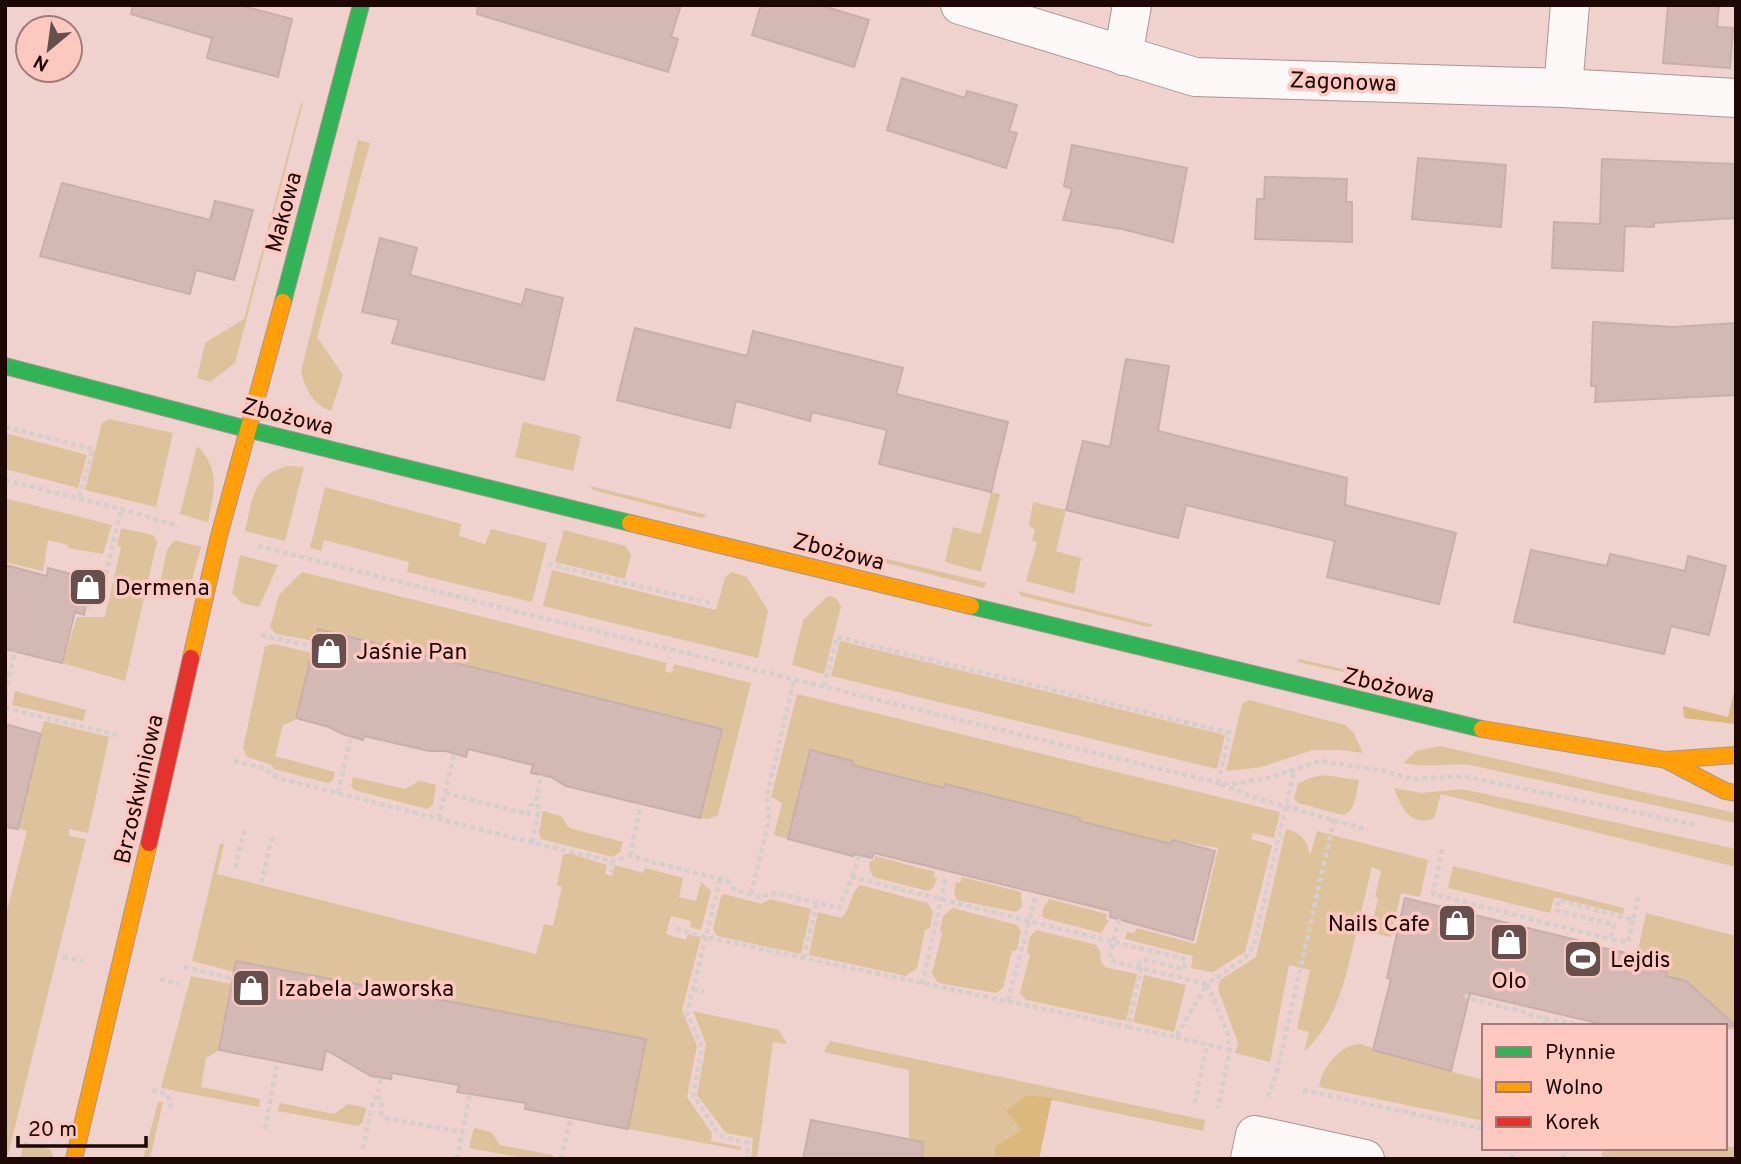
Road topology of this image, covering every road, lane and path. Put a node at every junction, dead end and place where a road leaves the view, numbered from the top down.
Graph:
1 (361, 5) edge
2 (960, 5) edge
3 (1132, 5) edge
4 (1570, 5) edge
5 (1124, 56) junction
6 (1563, 88) junction
7 (1736, 98) edge
8 (5, 366) edge
9 (5, 427) edge
10 (247, 429) junction
11 (5, 480) edge
12 (79, 498) junction
13 (121, 509) junction
14 (219, 536) junction
15 (548, 564) dead end
16 (713, 604) dead end
17 (86, 607) dead end
18 (261, 635) dead end
19 (310, 646) dead end
20 (15, 652) dead end
21 (794, 680) junction
22 (824, 686) junction
23 (6, 692) edge
24 (5, 708) edge
25 (117, 735) dead end
26 (351, 736) dead end
27 (454, 754) dead end
28 (1736, 755) edge
29 (1665, 760) junction
30 (234, 761) dead end
31 (1294, 769) junction
32 (541, 775) dead end
33 (1218, 783) junction
34 (445, 792) junction
35 (338, 793) junction
36 (1736, 793) edge
37 (536, 802) junction
38 (1286, 806) junction
39 (640, 808) dead end
40 (439, 818) junction
41 (1334, 819) junction
42 (1709, 828) dead end
43 (244, 829) dead end
44 (1368, 830) dead end
45 (272, 836) dead end
46 (532, 842) junction
47 (1442, 849) dead end
48 (630, 853) junction
49 (860, 855) dead end
50 (612, 861) junction
51 (235, 868) dead end
52 (614, 872) dead end
53 (852, 877) junction
54 (946, 877) dead end
55 (720, 879) junction
56 (261, 883) dead end
57 (751, 892) junction
58 (1638, 897) dead end
59 (941, 898) junction
60 (1035, 898) dead end
61 (817, 902) junction
62 (1119, 919) dead end
63 (1633, 920) junction
64 (1030, 922) junction
65 (676, 929) dead end
66 (706, 937) junction
67 (1611, 939) junction
68 (1113, 942) junction
69 (804, 958) junction
70 (184, 967) dead end
71 (1140, 967) junction
72 (231, 978) dead end
73 (922, 984) junction
74 (1208, 984) junction
75 (693, 990) junction
76 (704, 992) dead end
77 (1464, 995) dead end
78 (1008, 1001) junction
79 (1546, 1017) junction
80 (1544, 1024) edge
81 (1580, 1024) edge
82 (1128, 1027) junction
83 (1176, 1037) junction
84 (1207, 1044) junction
85 (702, 1047) junction
86 (711, 1049) dead end
87 (1230, 1050) junction
88 (277, 1065) dead end
89 (381, 1077) dead end
90 (152, 1090) dead end
91 (1303, 1090) dead end
92 (470, 1094) dead end
93 (377, 1096) junction
94 (1195, 1103) dead end
95 (1217, 1108) dead end
96 (172, 1110) dead end
97 (570, 1121) dead end
98 (265, 1129) dead end
99 (1482, 1129) edge
100 (462, 1132) junction
101 (1252, 1147) edge
102 (363, 1149) dead end
103 (74, 1159) edge
104 (457, 1159) edge
105 (561, 1159) edge
106 (747, 1159) edge
107 (1365, 1159) edge

1 - 10 street, Makowa
2 - 5 street, Zagonowa
3 - 5 street
4 - 6 street
5 - 6 street, Zagonowa
6 - 7 street, Zagonowa
8 - 10 street, Zbożowa
9 - 12 path
10 - 14 street, Brzoskwiniowa
10 - 29 street, Zbożowa
11 - 12 path
12 - 13 path
13 - 14 path
13 - 17 path
14 - 21 path
14 - 103 street, Brzoskwiniowa
15 - 16 path
18 - 19 path
20 - 23 path
21 - 22 path
21 - 57 path
22 - 33 path
22 - 33 path
24 - 25 path
26 - 35 path
27 - 34 path
28 - 29 street, Zbożowa
29 - 36 street, Zbożowa
30 - 35 path
31 - 33 path
31 - 38 path
31 - 42 path
32 - 37 path
33 - 38 path
34 - 37 path
34 - 40 path
35 - 40 path
37 - 46 path
38 - 41 path
38 - 74 path
39 - 48 path
40 - 46 path
41 - 44 path
41 - 101 path
43 - 51 path
45 - 56 path
46 - 50 path
47 - 67 path
48 - 50 path
48 - 55 path
49 - 53 path
50 - 52 path
53 - 59 path
53 - 61 path
54 - 59 path
55 - 57 path
55 - 66 path
57 - 61 path
58 - 63 path
59 - 64 path
59 - 73 path
60 - 64 path
61 - 69 path
62 - 68 path
63 - 67 path
63 - 67 path
64 - 68 path
64 - 78 path
65 - 66 path
66 - 69 path
66 - 75 path
68 - 71 path
68 - 71 path
69 - 73 path
70 - 72 path
71 - 74 path
71 - 82 path
73 - 78 path
74 - 83 path
74 - 87 path
75 - 76 path
75 - 85 path
77 - 79 path
78 - 82 path
79 - 80 path
79 - 81 path
82 - 83 path
83 - 84 path
84 - 87 path
84 - 94 path
85 - 86 path
85 - 106 path
87 - 95 path
88 - 98 path
89 - 93 path
90 - 96 path
91 - 99 path
92 - 100 path
93 - 100 path
93 - 102 path
97 - 105 path
100 - 104 path
101 - 107 street

